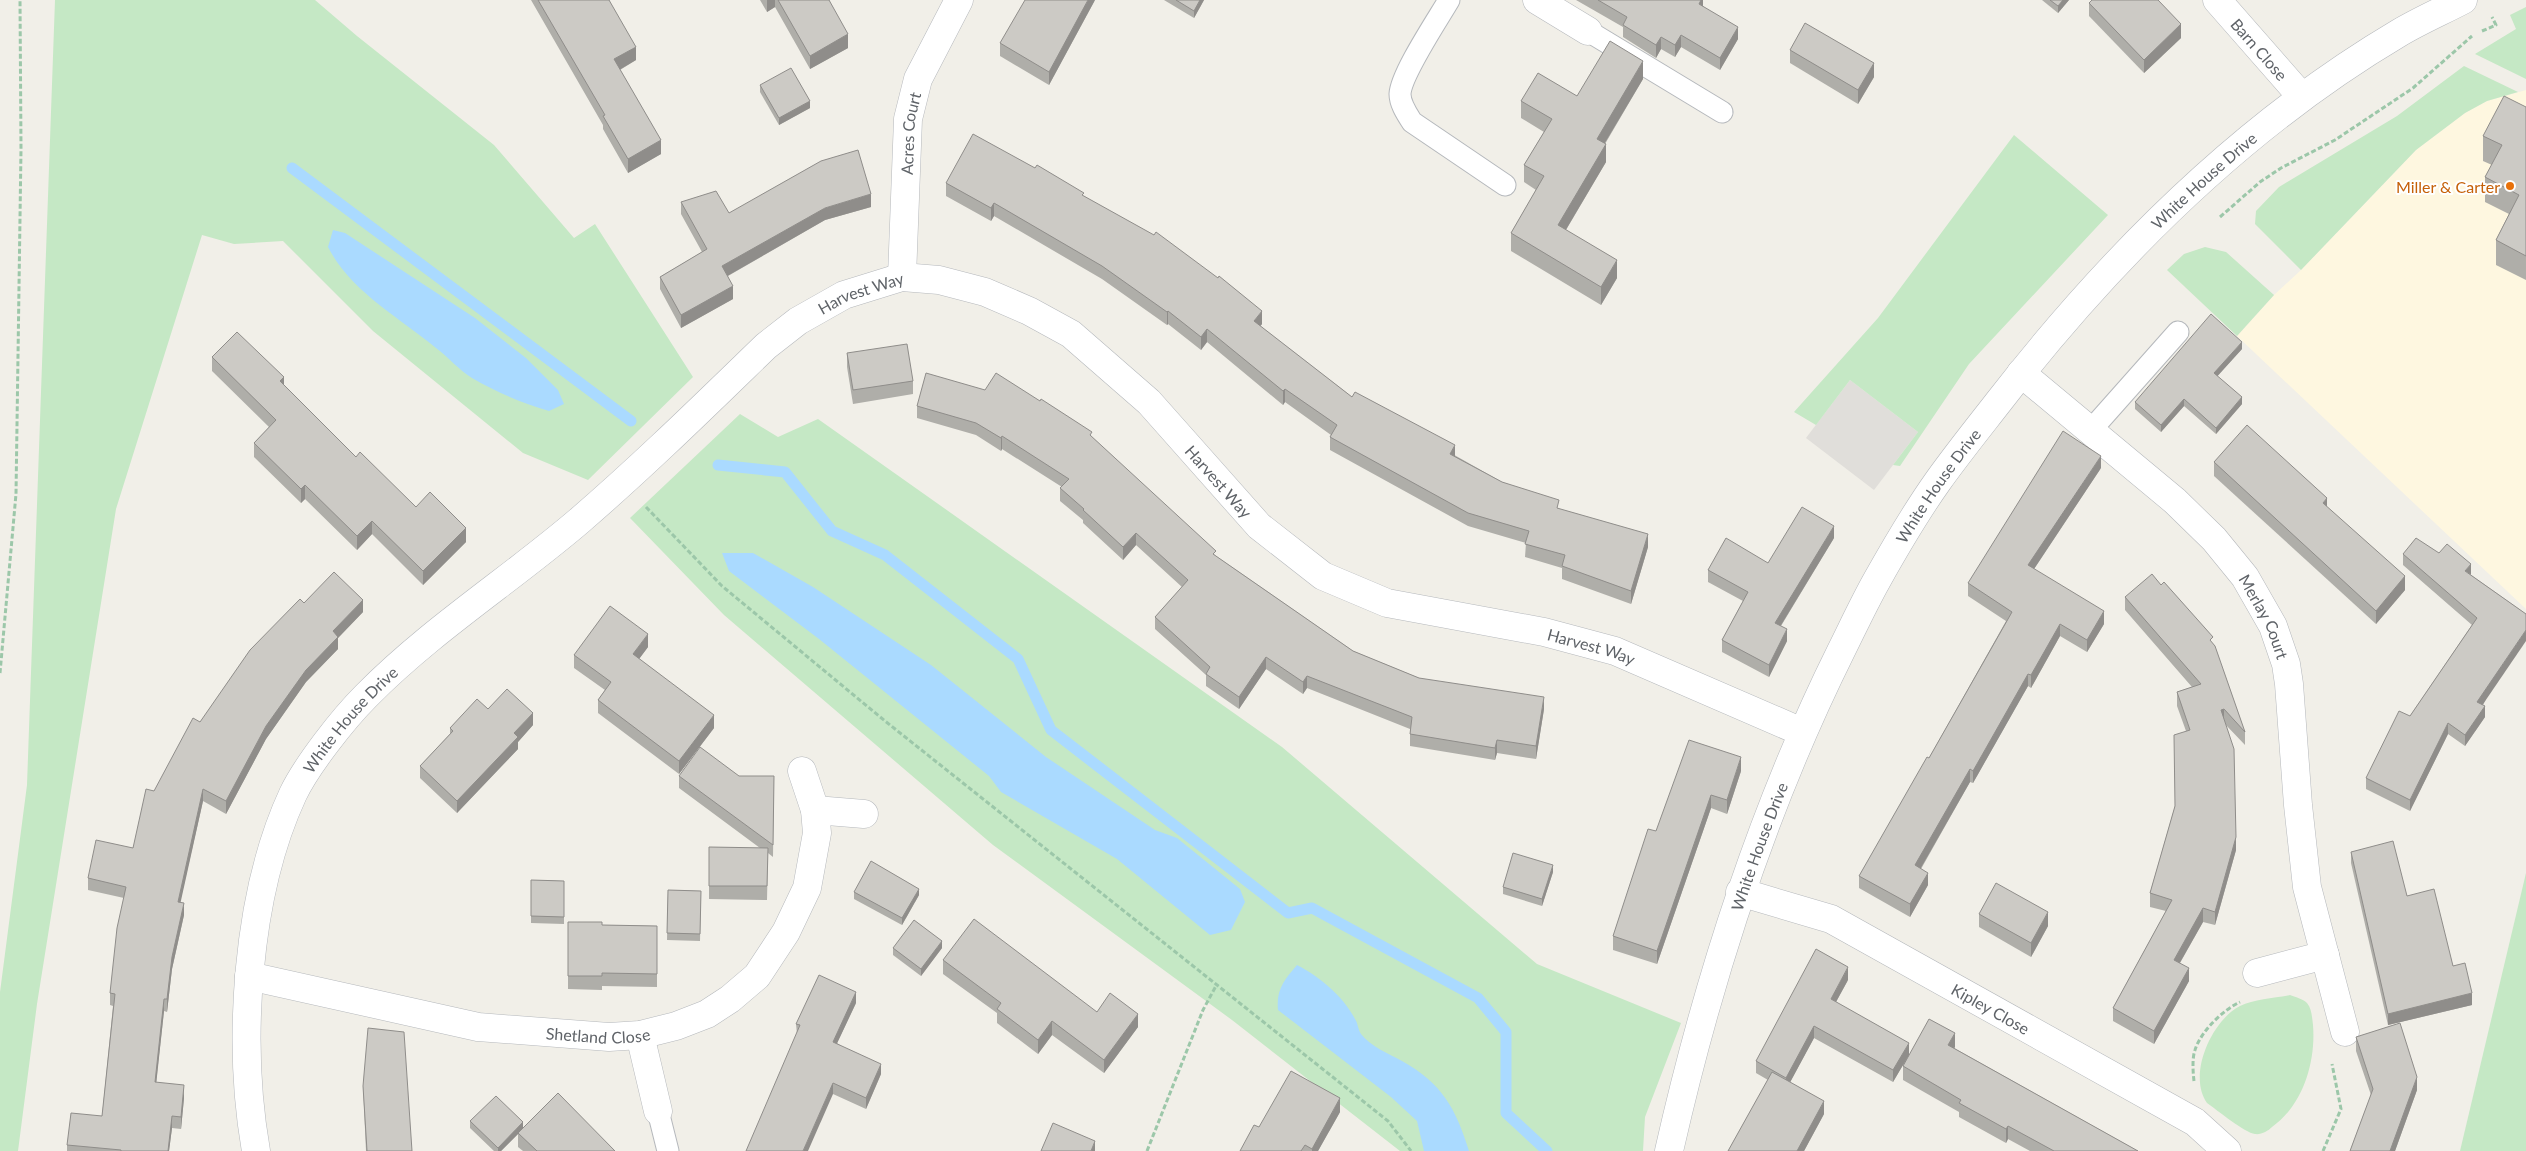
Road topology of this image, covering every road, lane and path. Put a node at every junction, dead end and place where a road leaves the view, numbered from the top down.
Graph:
1 (20, 0) edge
2 (959, 0) edge
3 (1449, 0) edge
4 (1536, 0) edge
5 (2217, 0) edge
6 (2463, 0) edge
7 (2489, 8) dead end
8 (1588, 31) joint
9 (2302, 97) junction
10 (1722, 112) dead end
11 (1504, 185) dead end
12 (2220, 217) dead end
13 (902, 277) junction
14 (2178, 332) dead end
15 (2021, 372) junction
16 (692, 417) joint
17 (2091, 430) junction
18 (622, 482) junction
19 (0, 673) edge
20 (1802, 732) junction
21 (802, 771) dead end
22 (815, 810) junction
23 (864, 814) dead end
24 (1740, 892) junction
25 (2325, 955) junction
26 (2257, 973) dead end
27 (249, 976) junction
28 (1217, 984) junction
29 (2246, 999) dead end
30 (2345, 1032) dead end
31 (640, 1035) junction
32 (2195, 1087) dead end
33 (658, 1111) joint
34 (256, 1151) edge
35 (668, 1151) edge
36 (1147, 1151) edge
37 (1411, 1151) edge
38 (1668, 1151) edge
39 (2227, 1151) edge

1 - 19 path
2 - 13 street, Acres Court
3 - 11 lane
4 - 8 street
5 - 9 street, Barn Close
6 - 9 street, White House Drive
7 - 12 path
8 - 10 lane
9 - 15 street, White House Drive
13 - 16 street, Harvest Way
13 - 20 street, Harvest Way
14 - 17 lane
15 - 17 street, Merlay Court
15 - 20 street, White House Drive
16 - 18 street, White House Drive
17 - 25 street, Merlay Court
18 - 27 street, White House Drive
18 - 28 path
20 - 24 street, White House Drive
21 - 22 street, Shetland Close
22 - 23 street
22 - 31 street, Shetland Close
24 - 38 street, White House Drive
24 - 39 street, Kipley Close
25 - 26 street
25 - 30 street, Merlay Court
27 - 31 street, Shetland Close
27 - 34 street, White House Drive
28 - 36 path
28 - 37 path
29 - 32 path
31 - 33 street
33 - 35 lane

